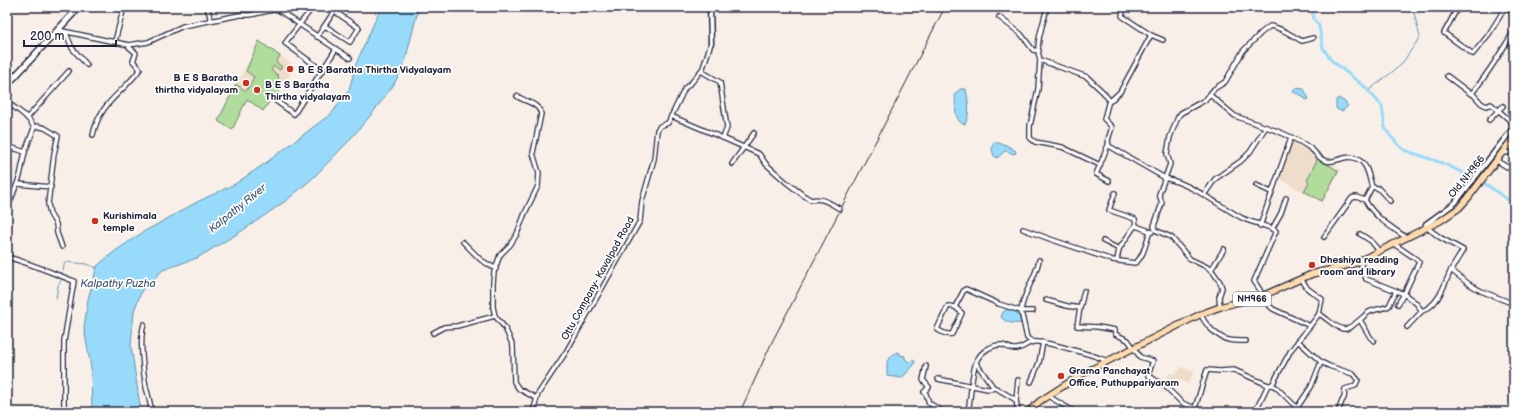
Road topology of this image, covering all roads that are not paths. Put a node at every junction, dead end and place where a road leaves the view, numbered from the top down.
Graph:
1 (79, 7) edge
2 (124, 7) edge
3 (207, 7) edge
4 (313, 7) edge
5 (337, 7) edge
6 (710, 7) edge
7 (1047, 7) edge
8 (1124, 7) edge
9 (1458, 7) edge
10 (1504, 7) edge
11 (278, 8) edge
12 (334, 11) junction
13 (1514, 13) edge
14 (999, 17) dead end
15 (211, 20) junction
16 (300, 25) junction
17 (325, 26) junction
18 (58, 30) junction
19 (1514, 31) edge
20 (66, 33) junction
21 (1151, 35) junction
22 (317, 36) junction
23 (1313, 38) dead end
24 (1163, 40) dead end
25 (115, 41) junction
26 (711, 43) joint
27 (129, 45) junction
28 (336, 49) junction
29 (1039, 51) junction
30 (350, 58) dead end
31 (1040, 60) junction
32 (86, 65) dead end
33 (69, 71) dead end
34 (323, 71) junction
35 (701, 71) junction
36 (1447, 76) dead end
37 (7, 85) edge
38 (1472, 93) junction
39 (1210, 95) junction
40 (517, 96) dead end
41 (276, 101) dead end
42 (7, 102) edge
43 (1109, 102) junction
44 (1503, 106) dead end
45 (1498, 111) junction
46 (671, 116) junction
47 (27, 118) junction
48 (1489, 120) dead end
49 (1514, 124) edge
50 (1266, 127) junction
51 (1514, 127) edge
52 (34, 128) junction
53 (754, 133) dead end
54 (93, 135) dead end
55 (1514, 137) edge
56 (723, 138) junction
57 (1291, 138) junction
58 (1108, 144) junction
59 (743, 147) junction
60 (25, 152) junction
61 (1514, 152) edge
62 (1503, 153) junction
63 (7, 154) edge
64 (1497, 161) junction
65 (732, 164) dead end
66 (1100, 165) junction
67 (1514, 171) edge
68 (1165, 178) junction
69 (1109, 182) dead end
70 (18, 184) junction
71 (1256, 185) dead end
72 (50, 187) junction
73 (1372, 187) junction
74 (1272, 192) junction
75 (1115, 193) dead end
76 (1204, 195) junction
77 (1286, 198) dead end
78 (1366, 200) junction
79 (1390, 201) dead end
80 (840, 209) dead end
81 (7, 210) edge
82 (1136, 226) junction
83 (1260, 226) junction
84 (1426, 228) junction
85 (1023, 229) dead end
86 (1272, 229) junction
87 (1155, 230) junction
88 (1150, 232) junction
89 (1360, 234) dead end
90 (1324, 237) dead end
91 (1407, 238) junction
92 (1103, 241) dead end
93 (463, 242) dead end
94 (1394, 244) junction
95 (62, 247) dead end
96 (1119, 249) junction
97 (1224, 249) dead end
98 (1379, 252) junction
99 (7, 257) edge
100 (1039, 260) dead end
101 (1117, 260) junction
102 (1360, 261) junction
103 (496, 269) junction
104 (1211, 270) junction
105 (1450, 270) junction
106 (1301, 279) junction
107 (1084, 291) dead end
108 (1396, 291) junction
109 (1404, 294) junction
110 (1262, 296) junction
111 (1046, 300) dead end
112 (1398, 304) dead end
113 (1514, 304) edge
114 (955, 307) junction
115 (1220, 307) junction
116 (1080, 308) junction
117 (1021, 311) junction
118 (1032, 311) dead end
119 (1422, 311) junction
120 (1201, 314) junction
121 (1319, 314) junction
122 (495, 316) junction
123 (1360, 320) junction
124 (144, 324) dead end
125 (1310, 326) junction
126 (1407, 327) dead end
127 (433, 333) dead end
128 (1298, 341) junction
129 (1374, 341) dead end
130 (1033, 342) junction
131 (1044, 342) junction
132 (1246, 342) dead end
133 (1134, 347) junction
134 (1108, 361) junction
135 (1321, 362) junction
136 (976, 363) junction
137 (926, 366) dead end
138 (938, 379) dead end
139 (1018, 380) dead end
140 (1031, 382) dead end
141 (1270, 385) junction
142 (972, 386) junction
143 (994, 388) junction
144 (1048, 396) junction
145 (536, 398) junction
146 (1016, 400) junction
147 (1297, 407) junction
148 (1195, 408) junction
149 (64, 412) edge
150 (151, 412) edge
151 (533, 412) edge
152 (943, 412) edge
153 (968, 412) edge
154 (1018, 412) edge
155 (1028, 412) edge
156 (1075, 412) edge
157 (1200, 412) edge
158 (1255, 412) edge
159 (1294, 412) edge
160 (1301, 412) edge
161 (1338, 412) edge

1 - 18 main road
2 - 25 street
3 - 15 street
4 - 16 street
5 - 12 street
6 - 26 street
7 - 29 street
8 - 21 street
9 - 10 street
10 - 13 street
11 - 15 street
11 - 16 street
12 - 17 street
12 - 17 street
14 - 29 street
15 - 27 street
16 - 22 street
16 - 34 street
17 - 22 street
18 - 20 street
18 - 37 main road
19 - 38 street
20 - 25 street
20 - 32 street
21 - 24 street
21 - 43 street
22 - 28 street
23 - 39 street
25 - 27 street
26 - 35 street, Ottu Company- Kavalpad Road
27 - 54 street
28 - 30 street
28 - 34 street
29 - 31 street
31 - 43 street
31 - 66 street
33 - 47 street
34 - 41 street
35 - 46 street, Ottu Company- Kavalpad Road
35 - 56 street
36 - 38 street
38 - 45 street
39 - 50 street
39 - 68 street
40 - 103 street
42 - 47 street
43 - 58 street
44 - 45 street
45 - 48 street
45 - 49 street
46 - 56 street
46 - 145 street, Ottu Company- Kavalpad Road
47 - 52 street
50 - 57 street
50 - 76 street
51 - 84 street, Old NH966
52 - 60 street
52 - 72 street
53 - 59 street
55 - 62 highway, NH966
56 - 59 street
57 - 73 street
57 - 74 street
58 - 66 street
58 - 68 street
59 - 65 street
59 - 80 street
60 - 63 street
60 - 70 street
61 - 62 street
62 - 64 highway, NH966
64 - 67 street
64 - 84 highway, NH966
66 - 69 street
68 - 76 street
68 - 87 street
70 - 72 street
70 - 81 street
71 - 74 street
72 - 95 street
73 - 78 street
73 - 79 street
74 - 83 street
75 - 82 street
76 - 83 street
77 - 86 street
78 - 90 street
78 - 91 street
82 - 88 street
82 - 96 street
83 - 86 street
84 - 91 highway, NH966
84 - 105 street
85 - 101 street
86 - 110 street
87 - 88 street
87 - 104 street
88 - 101 street
89 - 98 street
91 - 94 highway, NH966
92 - 96 street
93 - 103 street
94 - 98 highway, NH966
94 - 109 street
96 - 101 street
97 - 104 street
98 - 102 highway, NH966
99 - 149 street
100 - 117 street
102 - 106 highway, NH966
102 - 108 street
103 - 122 street
104 - 115 street
105 - 113 street
105 - 119 street
106 - 110 highway, NH966
106 - 121 street
107 - 116 street
108 - 109 street
108 - 123 street
109 - 112 street
109 - 119 street
110 - 115 highway, NH966
110 - 125 street
111 - 116 street
114 - 114 street
114 - 117 street
115 - 120 highway, NH966
116 - 133 street
117 - 118 street
117 - 130 street
119 - 126 street
120 - 132 street
120 - 133 highway, NH966
121 - 123 street
121 - 125 street
122 - 127 street
122 - 145 street
123 - 129 street
124 - 150 street
125 - 128 street
128 - 135 street
128 - 141 street
130 - 131 street
130 - 136 street
131 - 134 street
131 - 140 street
133 - 134 highway, NH966
133 - 148 street
134 - 144 highway, NH966
135 - 147 street
135 - 161 street
136 - 142 street
136 - 143 street
137 - 152 street
138 - 142 street
139 - 146 street
141 - 147 street
141 - 148 street
141 - 158 street
142 - 143 street
142 - 153 street
143 - 146 street
144 - 155 highway, NH966
144 - 156 street
145 - 151 street, Ottu Company- Kavalpad Road
146 - 154 street
147 - 159 street
147 - 160 street
148 - 157 street

